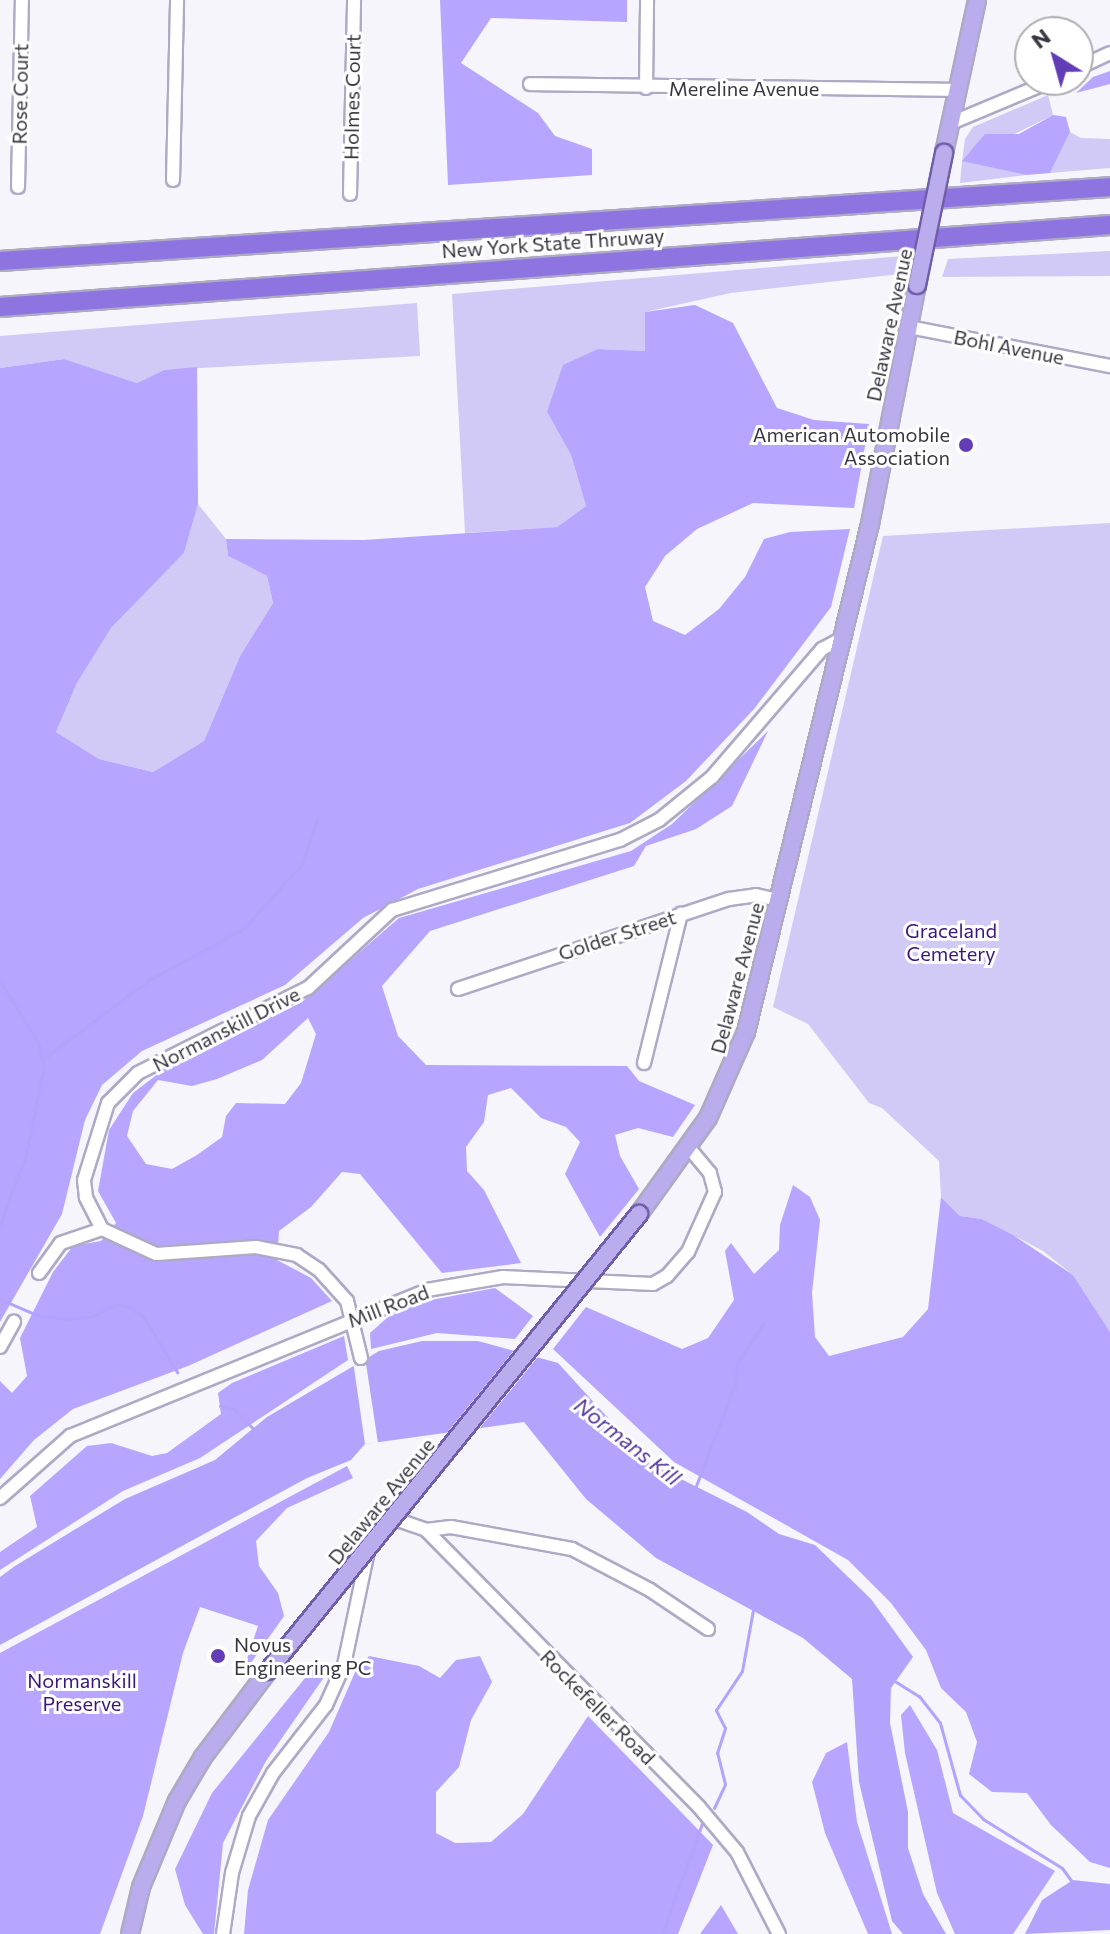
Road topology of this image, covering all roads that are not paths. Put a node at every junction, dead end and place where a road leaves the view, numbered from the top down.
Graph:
1 (22, 0) edge
2 (177, 0) edge
3 (354, 0) edge
4 (647, 0) edge
5 (977, 0) edge
6 (530, 84) dead end
7 (646, 88) junction
8 (957, 90) junction
9 (1016, 96) edge
10 (951, 123) junction
11 (173, 180) dead end
12 (18, 187) dead end
13 (1110, 187) edge
14 (350, 194) dead end
15 (1110, 225) edge
16 (0, 261) edge
17 (0, 307) edge
18 (909, 327) junction
19 (1110, 366) edge
20 (843, 638) junction
21 (778, 900) junction
22 (681, 914) junction
23 (458, 989) dead end
24 (644, 1063) dead end
25 (689, 1148) junction
26 (102, 1229) junction
27 (39, 1273) dead end
28 (355, 1318) junction
29 (14, 1322) dead end
30 (0, 1347) edge
31 (361, 1358) dead end
32 (0, 1498) edge
33 (426, 1530) junction
34 (708, 1629) dead end
35 (130, 1934) edge
36 (223, 1934) edge
37 (779, 1934) edge

1 - 12 street, Rose Court
2 - 11 street
3 - 14 street, Holmes Court
4 - 7 street
5 - 8 main road, Delaware Avenue
6 - 7 street, Mereline Avenue
7 - 8 street, Mereline Avenue
8 - 10 main road, Delaware Avenue
9 - 10 street
10 - 18 main road, Delaware Avenue, bridge
13 - 16 highway, New York State Thruway
15 - 17 highway, New York State Thruway
18 - 19 street, Bohl Avenue
18 - 20 main road, Delaware Avenue
20 - 21 main road, Delaware Avenue
20 - 26 street, Normanskill Drive
21 - 22 street, Golder Street
21 - 25 main road, Delaware Avenue
22 - 23 street, Golder Street
22 - 24 street
25 - 28 street, Mill Road
25 - 35 main road, Delaware Avenue, bridge
26 - 27 street
26 - 28 street
28 - 31 street
28 - 32 street, Mill Road
29 - 30 street
33 - 34 street
33 - 36 street, Rockefeller Road
33 - 37 street, Rockefeller Road

